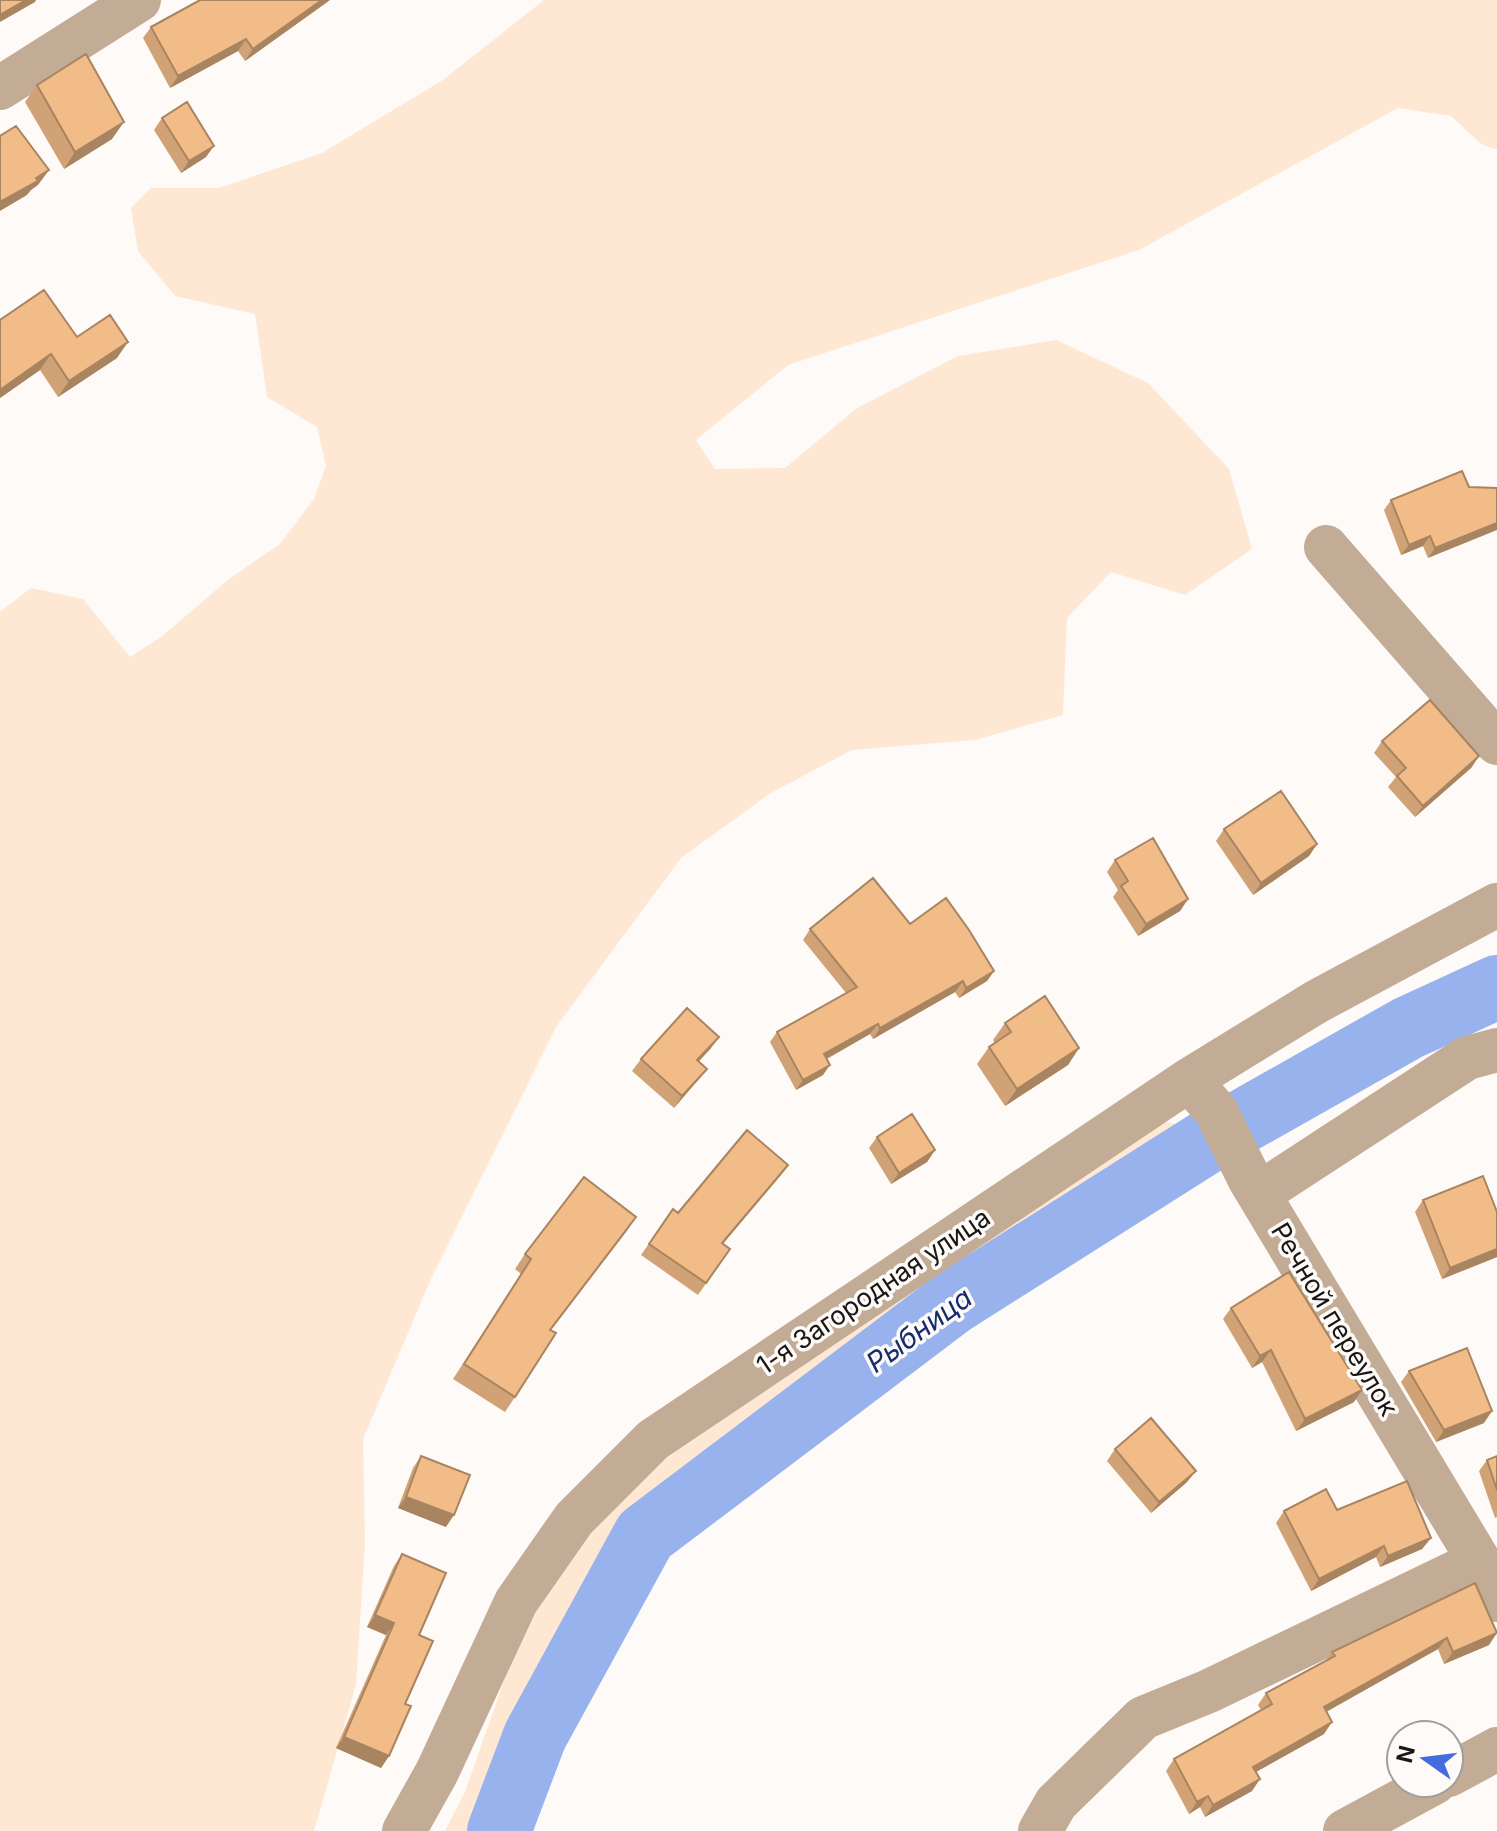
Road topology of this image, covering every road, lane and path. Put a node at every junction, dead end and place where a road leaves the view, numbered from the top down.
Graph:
1 (139, 0) edge
2 (0, 88) edge
3 (1326, 547) dead end
4 (1497, 743) edge
5 (1497, 905) edge
6 (1497, 1050) edge
7 (1203, 1096) junction
8 (1252, 1179) junction
9 (1479, 1561) junction
10 (1497, 1600) edge
11 (1497, 1749) edge
12 (1465, 1766) edge
13 (1404, 1799) edge
14 (404, 1831) edge
15 (1040, 1831) edge
16 (1345, 1831) edge

1 - 2 street
3 - 4 street
5 - 7 street, 1-я Загородная улица
6 - 8 street
7 - 8 street, Речной переулок
7 - 14 street, 1-я Загородная улица
8 - 9 street, Речной переулок
9 - 10 street, Речной переулок
9 - 15 street
11 - 12 street
13 - 16 street

